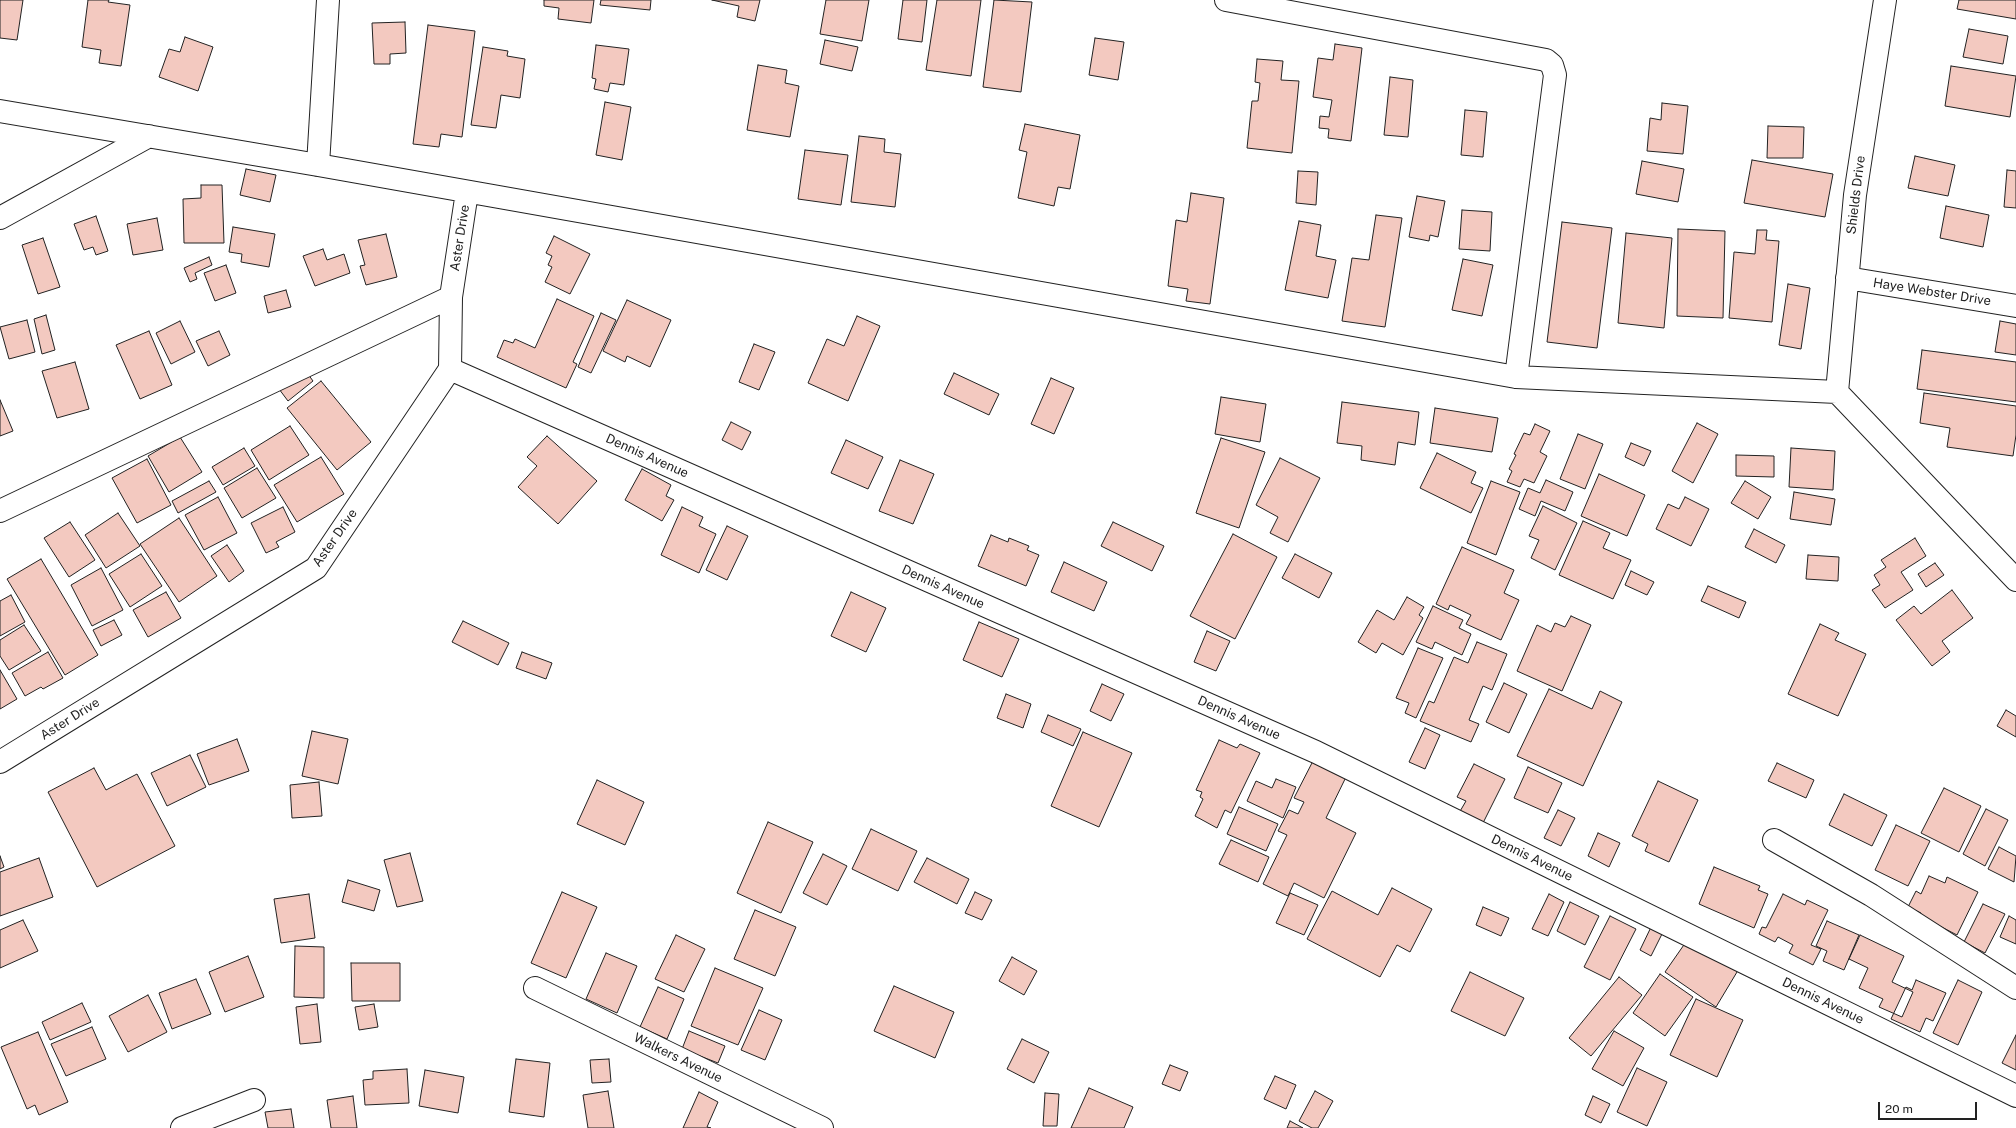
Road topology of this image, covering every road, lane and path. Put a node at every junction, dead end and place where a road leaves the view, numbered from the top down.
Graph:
1 (328, 0) edge
2 (1226, 0) edge
3 (1884, 0) edge
4 (0, 111) edge
5 (149, 136) junction
6 (318, 165) junction
7 (467, 192) junction
8 (0, 218) edge
9 (1847, 278) junction
10 (451, 297) junction
11 (2016, 306) edge
12 (450, 369) junction
13 (1516, 377) junction
14 (1837, 392) junction
15 (0, 511) edge
16 (2016, 580) edge
17 (0, 762) edge
18 (1774, 840) dead end
19 (535, 988) dead end
20 (2016, 988) edge
21 (2016, 1096) edge
22 (254, 1100) dead end
23 (182, 1128) edge
24 (822, 1128) edge

1 - 6 street
2 - 13 street
3 - 9 street, Shields Drive
4 - 5 street
5 - 6 street
5 - 8 street
6 - 7 street
7 - 10 street, Aster Drive
7 - 13 street
9 - 11 street, Haye Webster Drive
9 - 14 street, Shields Drive
10 - 12 street, Aster Drive
10 - 15 street
12 - 17 street, Aster Drive
12 - 21 street, Dennis Avenue
13 - 14 street
14 - 16 street
18 - 20 street
19 - 24 street, Walkers Avenue
22 - 23 street

